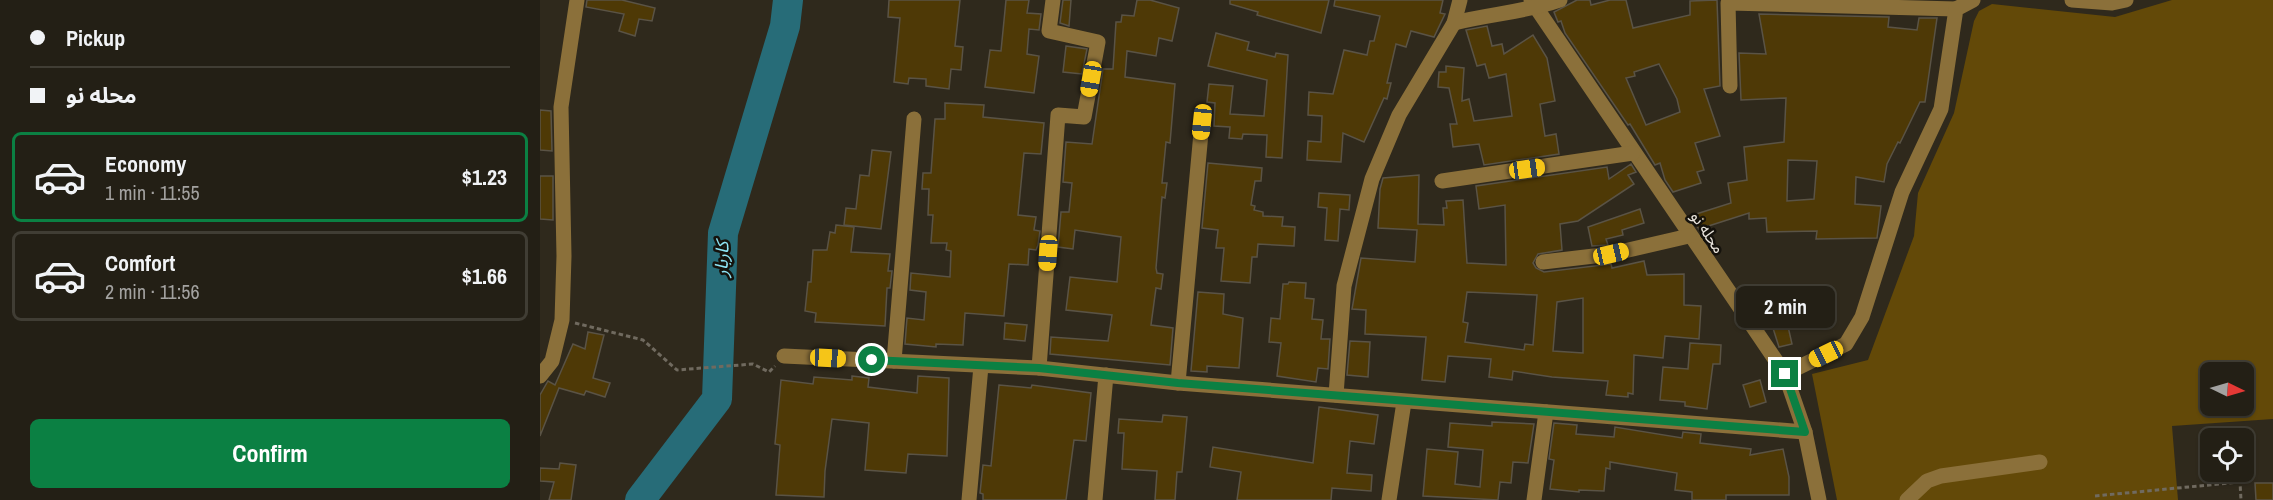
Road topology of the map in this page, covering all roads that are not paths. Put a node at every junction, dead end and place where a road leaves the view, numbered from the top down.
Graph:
1 (578, 0) edge
2 (1053, 0) edge
3 (1460, 0) edge
4 (1560, 0) edge
5 (1973, 0) edge
6 (2072, 0) edge
7 (2126, 0) edge
8 (1534, 4) edge
9 (1956, 9) junction
10 (1454, 23) junction
11 (1730, 86) dead end
12 (914, 119) dead end
13 (1202, 122) dead end
14 (1633, 153) junction
15 (1442, 181) dead end
16 (1689, 236) junction
17 (1543, 262) dead end
18 (784, 356) road end
19 (894, 361) junction
20 (981, 366) junction
21 (1039, 368) junction
22 (1785, 374) junction
23 (1106, 375) junction
24 (540, 376) edge
25 (1178, 383) junction
26 (1336, 395) junction
27 (1404, 402) junction
28 (1546, 412) junction
29 (1805, 432) junction
30 (2040, 462) dead end
31 (969, 500) edge
32 (1095, 500) edge
33 (1389, 500) edge
34 (1534, 500) edge
35 (1819, 500) edge
36 (1907, 500) edge

1 - 24 street
2 - 21 street
3 - 10 street
4 - 8 street
5 - 9 street
6 - 7 street
8 - 10 street
8 - 14 street, محله نو
9 - 11 street
9 - 22 street
10 - 26 street
12 - 19 street
13 - 25 street
14 - 15 street
14 - 16 street, محله نو
16 - 17 street
16 - 22 street, محله نو
18 - 19 street
19 - 20 street
20 - 21 street
20 - 31 street
21 - 23 street
22 - 29 street, محله نو
23 - 25 street
23 - 32 street
25 - 26 street
26 - 27 street
27 - 28 street
27 - 33 street
28 - 29 street
28 - 34 street
29 - 35 street, محله نو
30 - 36 street

